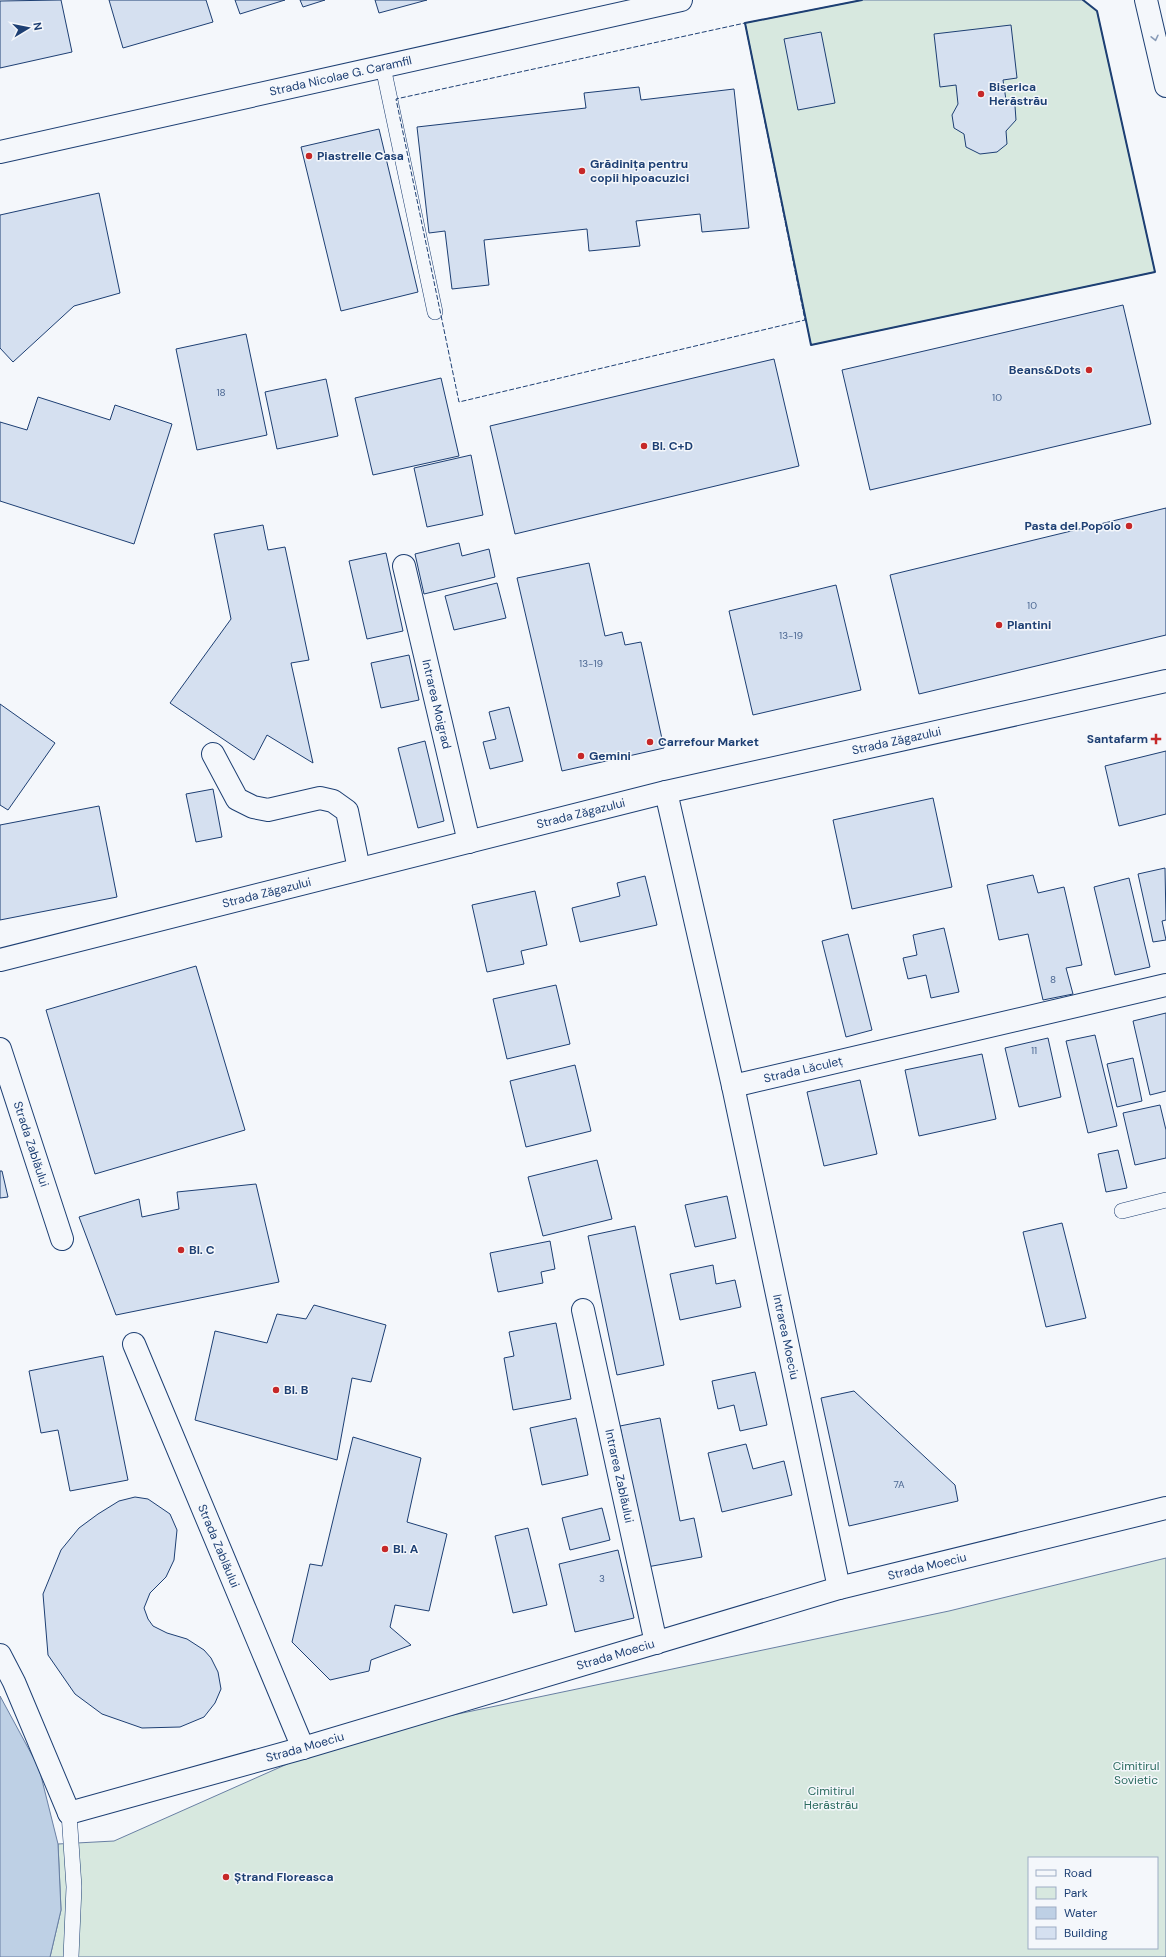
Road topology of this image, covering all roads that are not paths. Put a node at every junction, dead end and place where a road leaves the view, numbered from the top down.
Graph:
1 (1146, 0) edge
2 (675, 1) edge
3 (382, 67) junction
4 (1166, 86) edge
5 (0, 152) edge
6 (435, 312) dead end
7 (404, 566) dead end
8 (1166, 681) edge
9 (213, 754) dead end
10 (666, 792) junction
11 (469, 842) junction
12 (360, 870) junction
13 (0, 960) edge
14 (1166, 985) edge
15 (0, 1049) edge
16 (733, 1086) junction
17 (1166, 1200) edge
18 (1122, 1210) dead end
19 (62, 1239) dead end
20 (583, 1310) dead end
21 (134, 1344) dead end
22 (1166, 1508) edge
23 (840, 1588) junction
24 (656, 1643) junction
25 (0, 1655) edge
26 (303, 1748) junction
27 (69, 1813) junction
28 (70, 1957) edge

1 -> 4 street
2 - 3 street, Strada Nicolae G. Caramfil
3 - 5 street, Strada Nicolae G. Caramfil
3 - 6 lane
7 - 11 street, Intrarea Moigrad
8 - 10 street, Strada Zăgazului
9 - 12 street
10 - 11 street, Strada Zăgazului
10 - 16 street
11 - 12 street, Strada Zăgazului
12 - 13 street, Strada Zăgazului
14 - 16 street, Strada Lăculeț
15 - 19 street, Strada Zablăului
16 - 23 street, Intrarea Moeciu
17 - 18 lane
20 - 24 street, Intrarea Zablăului
21 - 26 street, Strada Zablăului
22 - 23 street, Strada Moeciu
23 - 24 street, Strada Moeciu
24 - 26 street, Strada Moeciu
25 - 27 street
26 - 27 street, Strada Moeciu
27 - 28 lane

